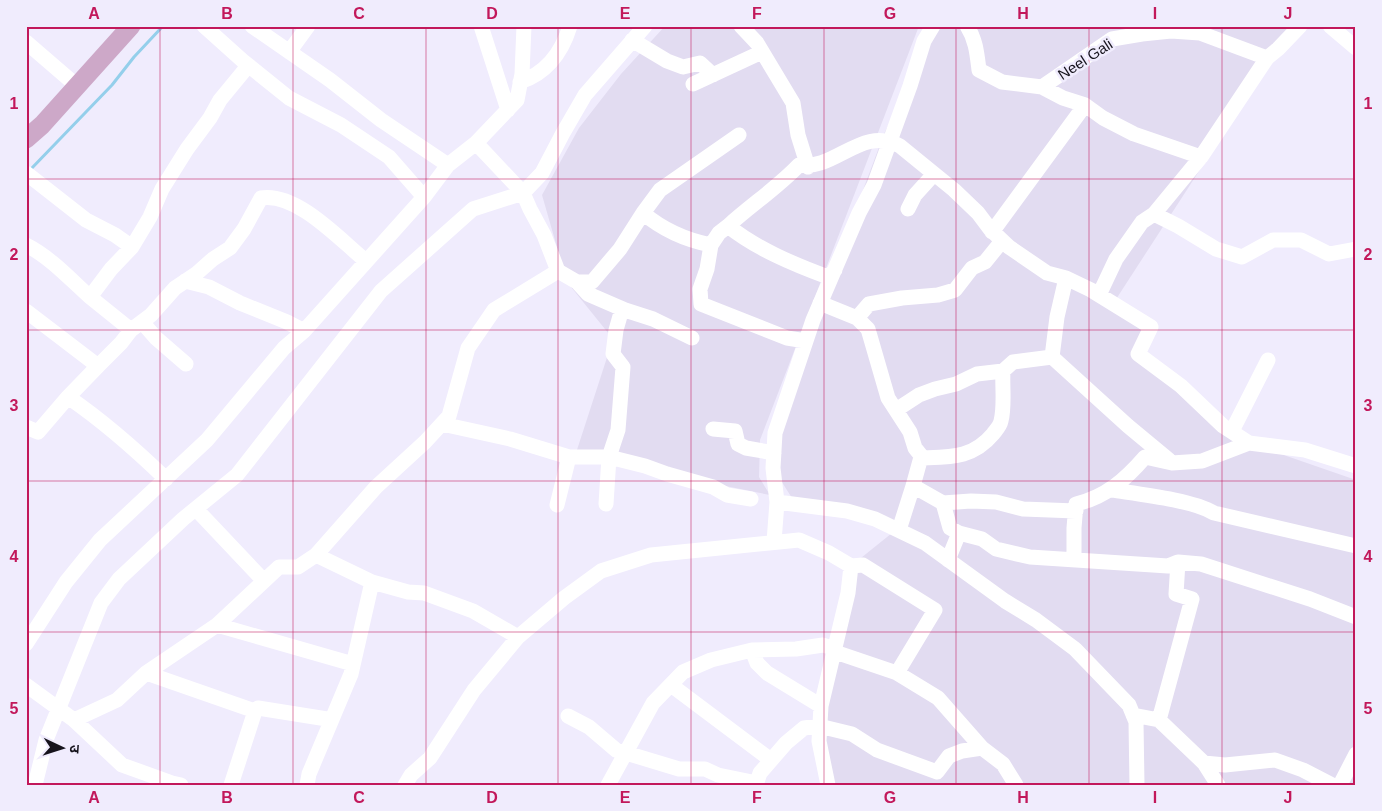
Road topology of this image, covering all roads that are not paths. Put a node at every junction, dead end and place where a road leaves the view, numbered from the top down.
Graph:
1 (131, 26) edge
2 (204, 26) edge
3 (252, 26) edge
4 (308, 26) edge
5 (481, 26) edge
6 (524, 26) edge
7 (570, 26) edge
8 (645, 26) edge
9 (741, 26) edge
10 (932, 26) edge
11 (967, 26) edge
12 (1300, 26) edge
13 (1330, 26) edge
14 (632, 40) junction
15 (26, 42) edge
16 (1356, 48) edge
17 (289, 52) junction
18 (762, 52) junction
19 (1267, 58) junction
20 (248, 66) junction
21 (713, 75) junction
22 (520, 82) junction
23 (693, 84) dead end
24 (77, 86) junction
25 (1042, 87) junction
26 (1084, 105) junction
27 (508, 110) junction
28 (738, 135) dead end
29 (26, 139) edge
30 (890, 141) junction
31 (476, 143) junction
32 (1201, 157) junction
33 (448, 165) junction
34 (808, 167) junction
35 (26, 174) edge
36 (934, 174) junction
37 (523, 193) junction
38 (424, 197) junction
39 (908, 210) dead end
40 (643, 213) junction
41 (1154, 214) junction
42 (728, 226) junction
43 (997, 236) junction
44 (711, 245) junction
45 (132, 247) junction
46 (28, 248) edge
47 (1356, 249) edge
48 (366, 261) junction
49 (558, 270) junction
50 (835, 270) junction
51 (1066, 278) junction
52 (185, 281) junction
53 (577, 282) junction
54 (1099, 295) junction
55 (90, 297) junction
56 (820, 303) junction
57 (622, 308) junction
58 (26, 311) edge
59 (857, 318) junction
60 (136, 326) junction
61 (304, 331) junction
62 (692, 338) dead end
63 (806, 341) junction
64 (1052, 357) junction
65 (1268, 360) dead end
66 (186, 364) dead end
67 (98, 366) junction
68 (1003, 371) junction
69 (68, 397) junction
70 (896, 410) junction
71 (442, 424) junction
72 (26, 427) edge
73 (713, 429) dead end
74 (1232, 431) junction
75 (1249, 443) junction
76 (774, 453) junction
77 (569, 457) junction
78 (609, 457) junction
79 (921, 457) junction
80 (1172, 463) junction
81 (1356, 466) edge
82 (166, 479) junction
83 (913, 486) junction
84 (1112, 490) junction
85 (751, 499) dead end
86 (777, 502) junction
87 (943, 503) junction
88 (606, 504) dead end
89 (558, 505) dead end
90 (196, 508) junction
91 (1076, 511) junction
92 (899, 530) junction
93 (959, 533) junction
94 (774, 542) junction
95 (1356, 546) edge
96 (316, 556) junction
97 (948, 560) junction
98 (1074, 560) junction
99 (1178, 562) junction
100 (851, 566) junction
101 (264, 581) junction
102 (372, 582) junction
103 (1356, 617) edge
104 (217, 625) junction
105 (518, 637) junction
106 (26, 644) edge
107 (835, 649) junction
108 (752, 650) junction
109 (353, 664) junction
110 (146, 673) junction
111 (898, 673) junction
112 (26, 685) edge
113 (671, 685) junction
114 (821, 706) junction
115 (59, 708) junction
116 (255, 711) junction
117 (1133, 715) junction
118 (568, 716) dead end
119 (332, 718) junction
120 (74, 720) junction
121 (1159, 720) junction
122 (819, 726) junction
123 (982, 748) junction
124 (626, 753) junction
125 (1356, 754) edge
126 (771, 760) junction
127 (1204, 764) junction
128 (756, 784) edge
129 (35, 785) edge
130 (181, 785) edge
131 (231, 785) edge
132 (306, 785) edge
133 (405, 785) edge
134 (608, 785) edge
135 (828, 785) edge
136 (1016, 785) edge
137 (1137, 785) edge
138 (1218, 785) edge
139 (1332, 785) edge
140 (1340, 785) edge

1 - 24 main road
2 - 20 street
3 - 17 street
4 - 17 street
5 - 27 street
6 - 22 street
7 - 22 street
8 - 14 street
9 - 18 street
10 - 30 street
11 - 25 street, Neel Gali
12 - 19 street
13 - 16 street
14 - 21 street
14 - 37 street
15 - 24 street
17 - 33 street
18 - 21 street
18 - 34 street
19 - 25 street, Neel Gali
19 - 32 street
20 - 38 street
20 - 45 street
21 - 23 street
22 - 27 street
24 - 29 main road
25 - 26 street
26 - 32 street
26 - 43 street
27 - 31 street
28 - 40 street
30 - 34 street
30 - 36 street
30 - 50 street
31 - 33 street
31 - 37 street
32 - 41 street
33 - 38 street
34 - 42 street
35 - 45 street
36 - 39 street
36 - 43 street
37 - 49 street
37 - 90 street
38 - 48 street
40 - 44 street
40 - 53 street
41 - 47 street
41 - 54 street
42 - 44 street
42 - 50 street
43 - 51 street
43 - 59 street
44 - 63 street
45 - 55 street
46 - 55 street
48 - 52 street
48 - 61 street
49 - 53 street
49 - 71 street
50 - 56 street
51 - 54 street
51 - 64 street
52 - 60 street
52 - 61 street
53 - 57 street
54 - 74 street
55 - 60 street
56 - 59 street
56 - 63 street
57 - 62 street
57 - 78 street
58 - 67 street
59 - 70 street
60 - 66 street
60 - 67 street
61 - 82 street
63 - 76 street
64 - 68 street
64 - 80 street
65 - 74 street
67 - 69 street
68 - 70 street
68 - 79 street
69 - 72 street
69 - 82 street
70 - 79 street
71 - 77 street
71 - 96 street
73 - 76 street
74 - 75 street
75 - 80 street
75 - 81 street
76 - 86 street
77 - 78 street
77 - 89 street
78 - 85 street
78 - 88 street
79 - 83 street
80 - 84 street
82 - 106 street
83 - 87 street
83 - 92 street
84 - 91 street
84 - 95 street
86 - 92 street
86 - 94 street
87 - 91 street
87 - 93 street
90 - 101 street
90 - 115 street
91 - 98 street
92 - 97 street
93 - 97 street
93 - 98 street
94 - 100 street
94 - 105 street
96 - 101 street
96 - 102 street
97 - 117 street
98 - 99 street
99 - 103 street
99 - 121 street
100 - 107 street
100 - 111 street
101 - 104 street
102 - 105 street
102 - 109 street
104 - 109 street
104 - 110 street
105 - 133 street
107 - 108 street
107 - 111 street
107 - 114 street
108 - 113 street
108 - 114 street
109 - 119 street
110 - 116 street
110 - 120 street
111 - 123 street
112 - 115 street
113 - 124 street
113 - 126 street
114 - 122 street
115 - 120 street
115 - 129 street
116 - 119 street
116 - 131 street
117 - 121 street
117 - 137 street
118 - 124 street
119 - 132 street
120 - 130 street
121 - 127 street
122 - 123 street
122 - 126 street
122 - 135 street
123 - 136 street
124 - 128 street
124 - 134 street
125 - 140 street
126 - 128 street
127 - 138 street
127 - 139 street

